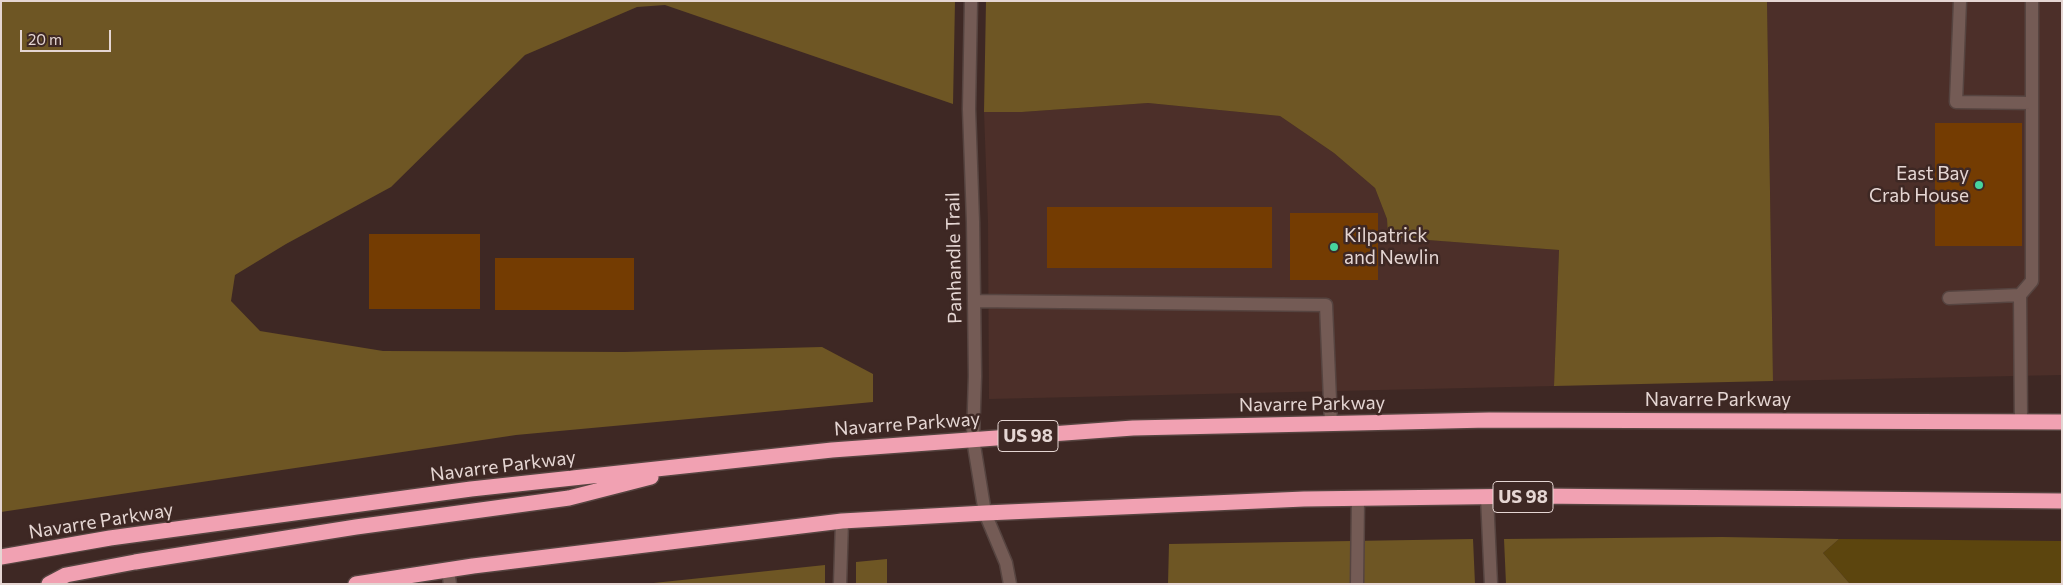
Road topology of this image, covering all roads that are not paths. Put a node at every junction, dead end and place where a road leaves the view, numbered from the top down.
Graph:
1 (971, 1) edge
2 (1960, 1) edge
3 (2032, 1) edge
4 (2032, 104) junction
5 (2020, 295) junction
6 (1949, 298) dead end
7 (974, 301) junction
8 (2021, 422) junction
9 (2062, 422) edge
10 (1331, 424) junction
11 (973, 439) junction
12 (701, 464) junction
13 (1487, 497) junction
14 (1358, 499) junction
15 (2062, 501) edge
16 (985, 513) junction
17 (842, 521) junction
18 (1, 557) edge
19 (449, 577) edge
20 (49, 584) edge
21 (356, 584) edge
22 (840, 584) edge
23 (1010, 584) edge
24 (1357, 584) edge
25 (1491, 584) edge

1 - 7 street, Panhandle Trail
2 - 4 street
3 - 4 street
4 - 5 street
5 - 6 street
5 - 8 street
7 - 10 street
7 - 11 street, Panhandle Trail
8 - 9 highway, Navarre Parkway / US 98
8 - 10 highway, Navarre Parkway / US 98
10 - 11 highway, Navarre Parkway / US 98
11 - 12 highway, Navarre Parkway / US 98
11 - 16 street, Panhandle Trail
12 - 18 highway, Navarre Parkway / US 98
12 - 20 highway
13 - 14 highway, US 98
13 - 15 highway, US 98
13 - 25 street
14 - 16 highway, US 98
14 - 24 street
16 - 17 highway, US 98
16 - 23 street, Panhandle Trail
17 - 19 highway, US 98
17 - 22 street
19 - 21 highway, US 98

